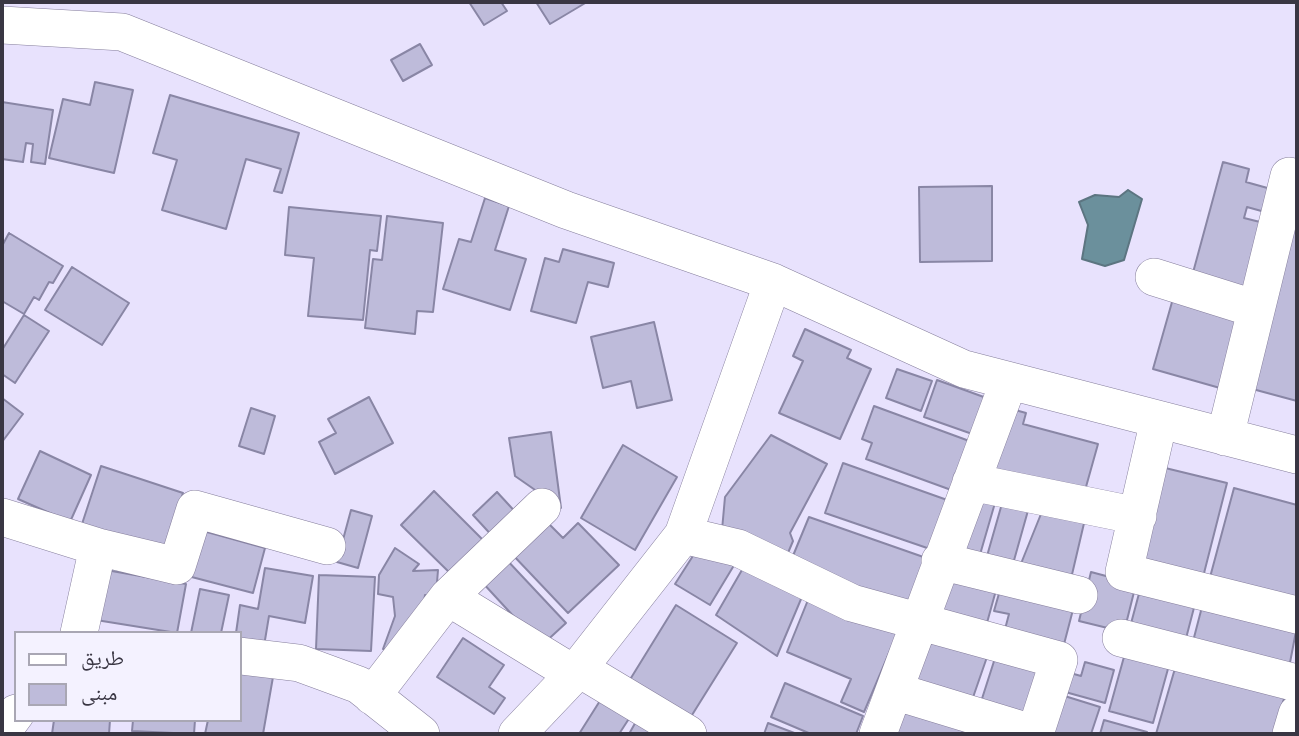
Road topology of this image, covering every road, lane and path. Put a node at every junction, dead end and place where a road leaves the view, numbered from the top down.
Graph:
1 (44, 2) edge
2 (2, 14) edge
3 (2, 25) edge
4 (1297, 180) edge
5 (1154, 277) dead end
6 (773, 282) junction
7 (1256, 309) junction
8 (1009, 381) junction
9 (1160, 420) junction
10 (1224, 437) junction
11 (1297, 455) edge
12 (971, 482) junction
13 (542, 507) dead end
14 (1138, 516) junction
15 (2, 517) edge
16 (683, 536) junction
17 (327, 546) dead end
18 (98, 547) junction
19 (940, 561) junction
20 (1079, 595) dead end
21 (448, 597) junction
22 (1297, 615) edge
23 (918, 622) junction
24 (79, 631) edge
25 (1121, 638) dead end
26 (242, 656) edge
27 (576, 671) junction
28 (1297, 683) edge
29 (894, 691) junction
30 (372, 696) junction
31 (421, 734) edge
32 (517, 734) edge
33 (688, 734) edge
34 (878, 734) edge
35 (1035, 734) edge

1 - 2 street
3 - 6 street
4 - 7 street
5 - 7 street
6 - 8 street
6 - 16 street
7 - 10 street
8 - 9 street
8 - 12 street
9 - 10 street
9 - 14 street
10 - 11 street
12 - 14 street
12 - 19 street
13 - 21 street
14 - 22 street
15 - 18 street
16 - 23 street
16 - 27 street
17 - 18 street
18 - 24 street
19 - 20 street
19 - 23 street
21 - 27 street
21 - 30 street
23 - 29 street
23 - 35 street
25 - 28 street
26 - 30 street
27 - 32 street
27 - 33 street
29 - 34 street
29 - 35 street
30 - 31 street

